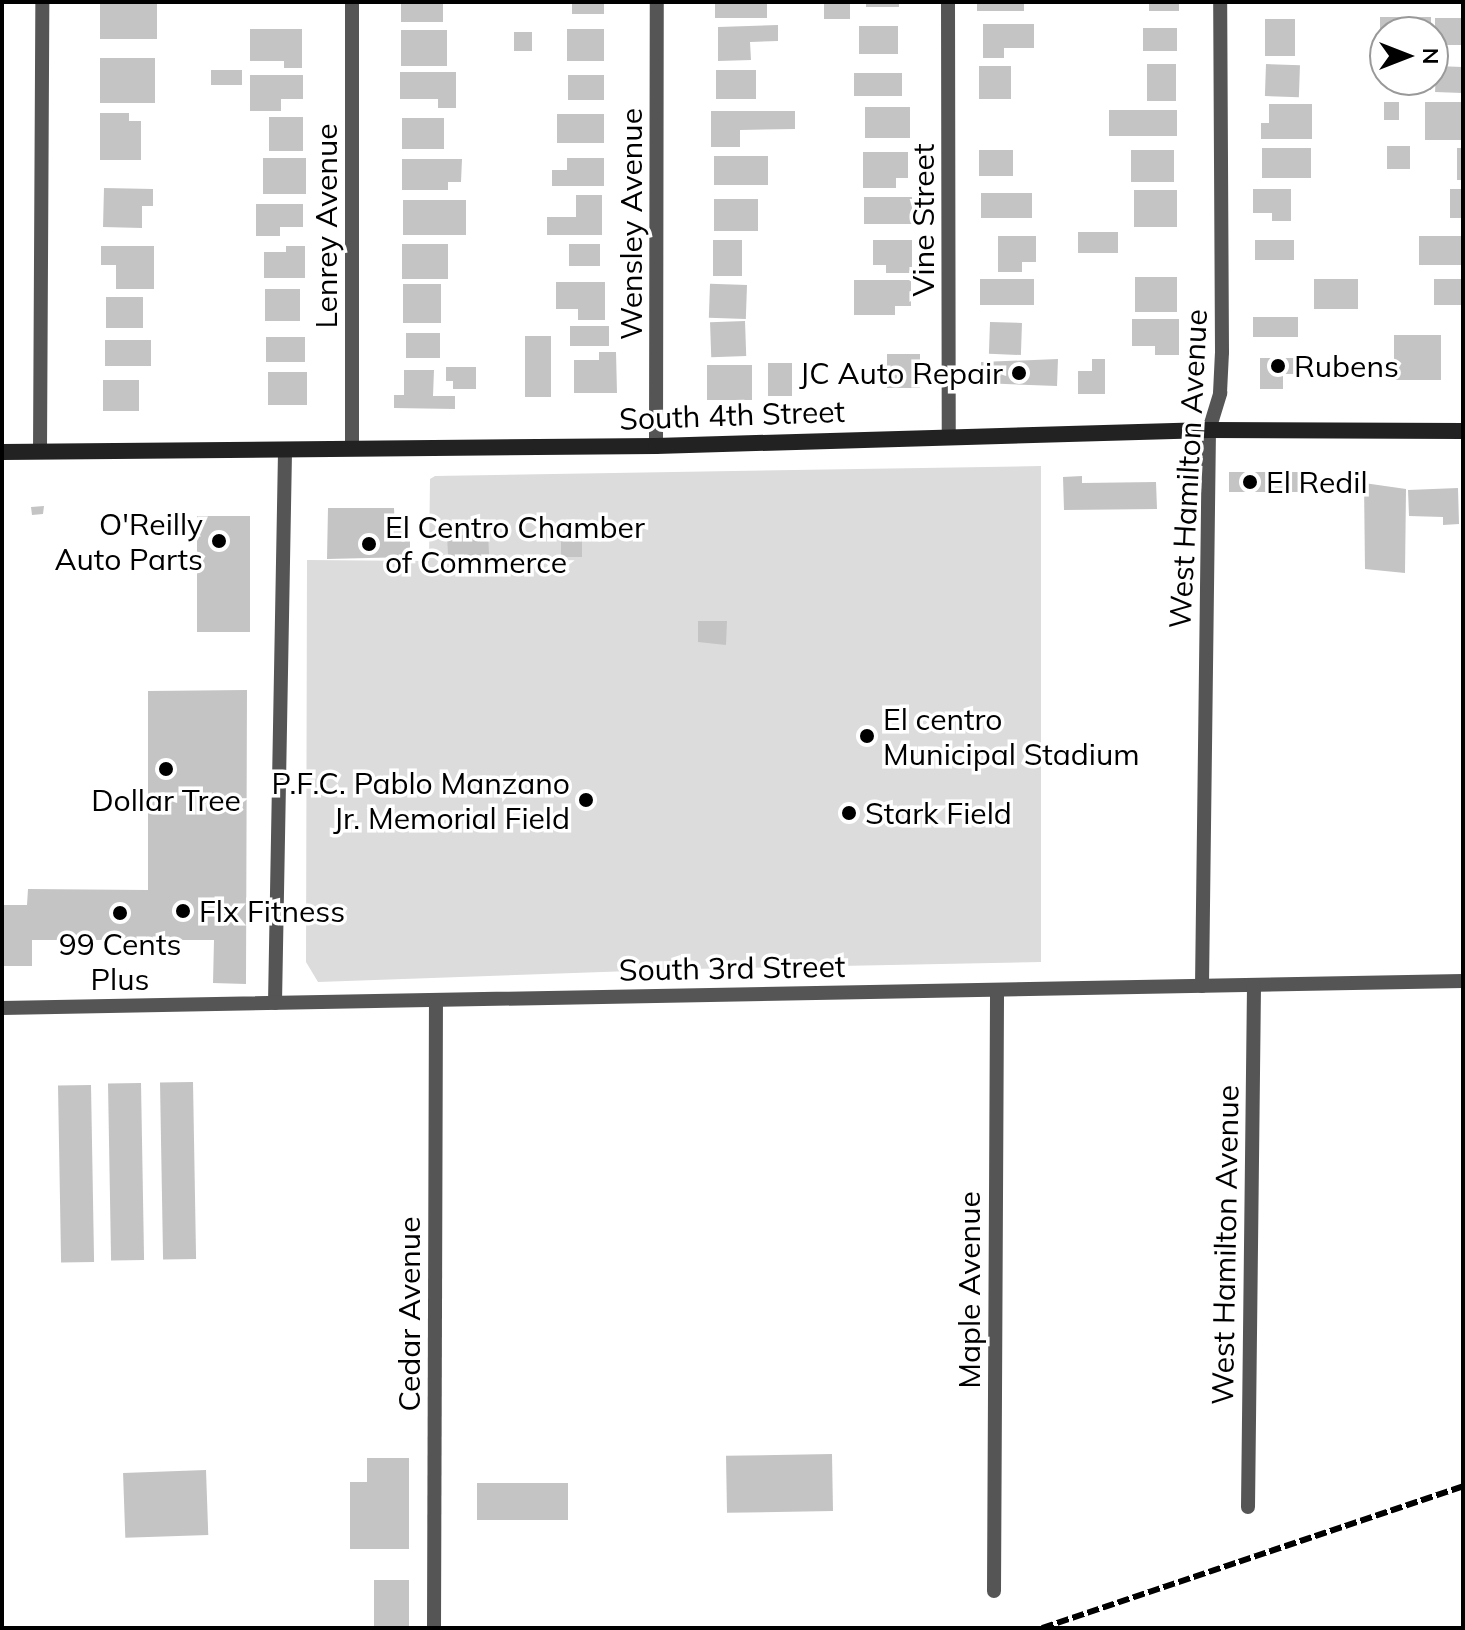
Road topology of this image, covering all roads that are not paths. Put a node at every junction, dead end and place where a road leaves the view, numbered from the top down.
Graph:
1 (42, 2) edge
2 (352, 2) edge
3 (657, 2) edge
4 (948, 2) edge
5 (1220, 2) edge
6 (1209, 430) junction
7 (1463, 431) edge
8 (949, 437) junction
9 (656, 446) junction
10 (352, 449) junction
11 (285, 450) junction
12 (40, 451) junction
13 (2, 452) edge
14 (1463, 981) edge
15 (1254, 985) junction
16 (1202, 986) junction
17 (997, 990) junction
18 (436, 1000) junction
19 (275, 1003) junction
20 (2, 1008) edge
21 (1248, 1507) dead end
22 (994, 1591) dead end
23 (434, 1628) edge

1 - 12 street
2 - 10 street, Lenrey Avenue
3 - 9 street, Wensley Avenue
4 - 8 street, Vine Street
5 - 6 street, West Hamilton Avenue
6 - 7 main road, South 4th Street
6 - 8 main road, South 4th Street
6 - 16 street, West Hamilton Avenue
8 - 9 main road, South 4th Street
9 - 10 main road, South 4th Street
10 - 11 main road, South 4th Street
11 - 12 main road, South 4th Street
11 - 19 street
12 - 13 main road, South 4th Street
14 - 15 street, South 3rd Street
15 - 16 street, South 3rd Street
15 - 21 street, West Hamilton Avenue
16 - 17 street, South 3rd Street
17 - 18 street, South 3rd Street
17 - 22 street, Maple Avenue
18 - 19 street, South 3rd Street
18 - 23 street, Cedar Avenue
19 - 20 street, South 3rd Street

